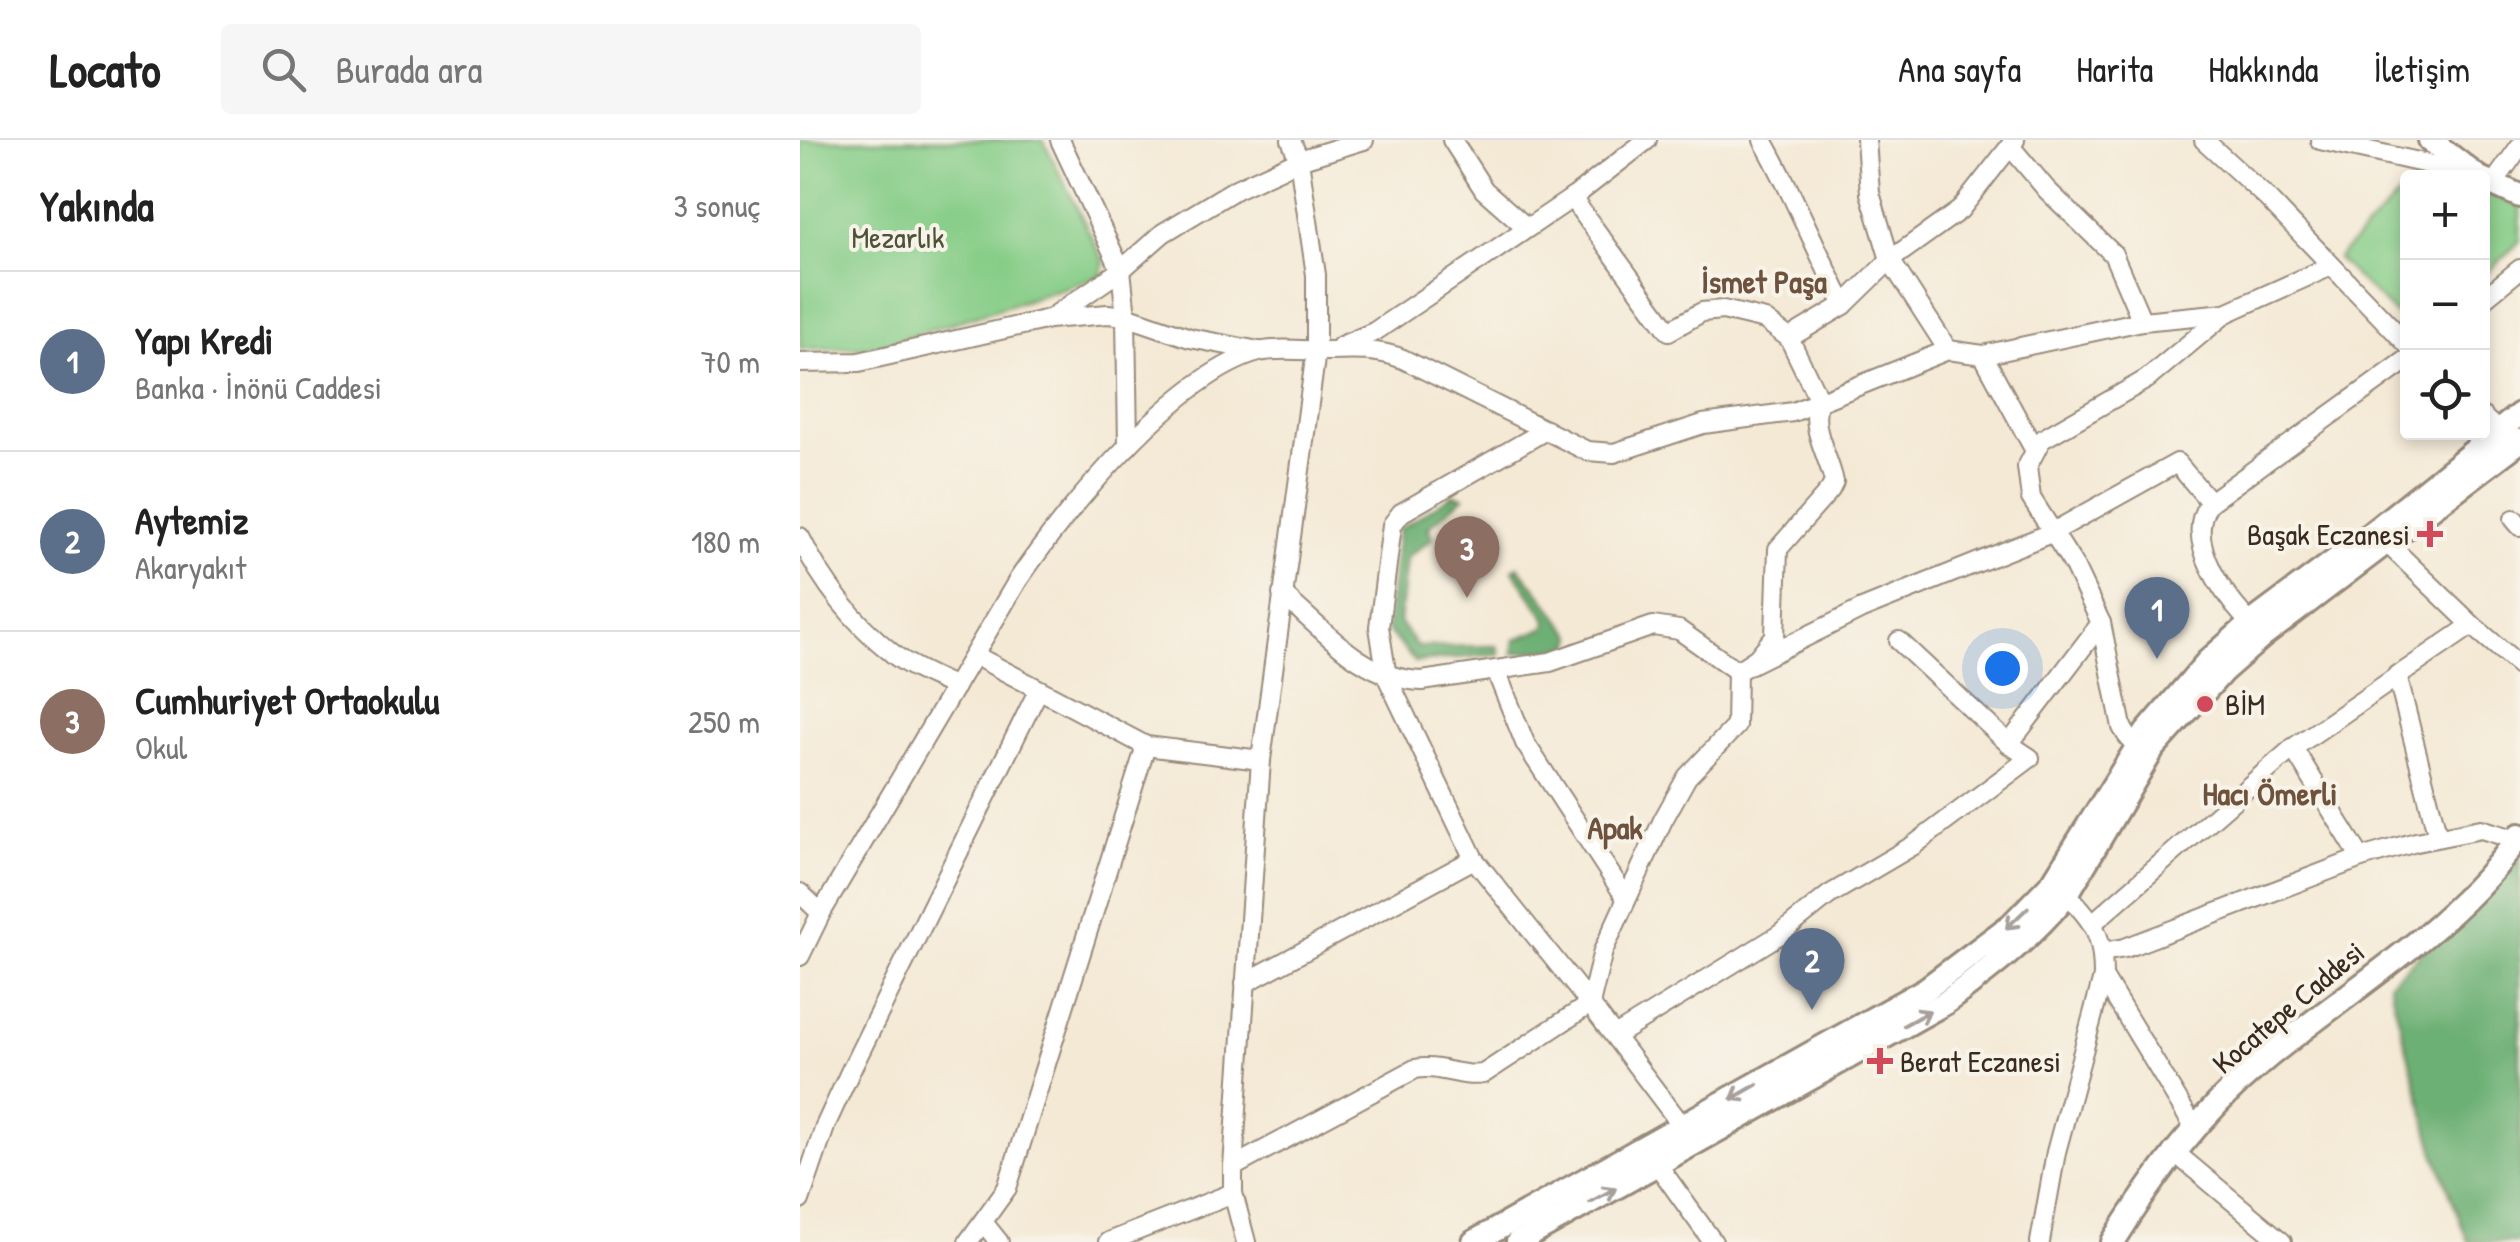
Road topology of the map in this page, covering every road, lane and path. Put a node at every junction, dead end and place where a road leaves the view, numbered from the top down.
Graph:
1 (1060, 140) edge
2 (1291, 140) edge
3 (1364, 140) edge
4 (1452, 140) edge
5 (1647, 140) edge
6 (1763, 140) edge
7 (1866, 140) edge
8 (2204, 140) edge
9 (2320, 140) edge
10 (2430, 140) edge
11 (2012, 143) edge
12 (2520, 146) edge
13 (1299, 160) junction
14 (2447, 170) edge
15 (2470, 170) edge
16 (2490, 171) edge
17 (2490, 182) edge
18 (2520, 196) edge
19 (1572, 198) junction
20 (1526, 227) junction
21 (1890, 260) junction
22 (2331, 266) junction
23 (2520, 269) edge
24 (1121, 270) junction
25 (2490, 293) edge
26 (1844, 305) junction
27 (2226, 313) junction
28 (1126, 316) junction
29 (1049, 319) junction
30 (2142, 322) junction
31 (2400, 337) edge
32 (1788, 338) junction
33 (1948, 350) junction
34 (1316, 351) junction
35 (1262, 352) junction
36 (1983, 355) junction
37 (800, 364) edge
38 (2400, 365) edge
39 (1819, 400) junction
40 (2520, 414) edge
41 (1546, 430) junction
42 (2507, 437) edge
43 (1128, 446) junction
44 (2034, 449) junction
45 (2210, 502) junction
46 (2051, 533) junction
47 (800, 537) edge
48 (2387, 543) junction
49 (806, 568) edge
50 (1282, 594) junction
51 (2101, 623) junction
52 (2472, 626) junction
53 (2256, 630) junction
54 (1899, 641) dead end
55 (974, 655) junction
56 (2520, 666) edge
57 (1496, 671) junction
58 (1737, 671) junction
59 (2397, 676) junction
60 (1387, 677) junction
61 (954, 688) junction
62 (1038, 691) junction
63 (2009, 744) junction
64 (1146, 746) junction
65 (2146, 748) junction
66 (2293, 748) junction
67 (1261, 760) junction
68 (2438, 837) junction
69 (2518, 838) edge
70 (2360, 858) junction
71 (1474, 859) junction
72 (800, 893) edge
73 (2067, 894) junction
74 (1626, 898) junction
75 (821, 913) junction
76 (2094, 922) junction
77 (805, 940) edge
78 (2102, 952) junction
79 (800, 956) edge
80 (2103, 977) junction
81 (1245, 984) junction
82 (1590, 1004) junction
83 (1615, 1036) junction
84 (2194, 1127) junction
85 (1688, 1135) junction
86 (2173, 1150) junction
87 (1652, 1156) junction
88 (1233, 1167) junction
89 (1233, 1193) junction
90 (800, 1200) edge
91 (984, 1222) junction
92 (968, 1242) edge
93 (999, 1242) edge
94 (1108, 1242) edge
95 (1246, 1242) edge
96 (1474, 1242) edge
97 (1518, 1242) edge
98 (1713, 1242) edge
99 (2040, 1242) edge
100 (2113, 1242) edge
101 (2282, 1242) edge

1 - 24 street
2 - 13 street
3 - 13 street
4 - 20 street
5 - 19 street
6 - 26 street
7 - 21 street
8 - 22 street
9 - 14 street
10 - 15 main road
11 - 21 street
11 - 30 street
12 - 16 street
13 - 24 street
13 - 34 street
17 - 18 main road
19 - 20 street
19 - 32 street
20 - 34 street
21 - 26 street
21 - 33 street
22 - 27 street
22 - 31 street
23 - 25 street
24 - 28 street
24 - 29 street
26 - 32 street
27 - 30 street
27 - 44 street
28 - 29 street
28 - 35 street
28 - 43 street
29 - 37 street
30 - 36 street
32 - 39 street
33 - 36 street
33 - 39 street
34 - 35 street
34 - 41 street
34 - 50 street
35 - 43 street
36 - 44 street
38 - 45 street
39 - 41 street
39 - 58 street
40 - 42 main road
41 - 60 street
42 - 48 main road
42 - 53 main road
43 - 55 street
44 - 46 street
45 - 46 street
45 - 53 street
46 - 51 street
46 - 58 street
47 - 49 street
48 - 52 street
48 - 53 main road
49 - 61 street
50 - 60 street
50 - 67 street
51 - 63 street
51 - 65 street
52 - 56 street
52 - 59 street
53 - 65 main road
54 - 63 street
55 - 61 street
55 - 62 street
57 - 58 street
57 - 60 street
57 - 74 street
58 - 74 street
59 - 66 street
59 - 68 street
60 - 71 street
61 - 75 street
62 - 64 street
62 - 90 street
63 - 83 street
64 - 67 street
64 - 91 street
65 - 73 main road
65 -> 85 main road
66 - 70 street
66 - 76 street
67 - 81 street
68 - 69 street
68 - 70 street
69 - 84 main road, Kocatepe Caddesi
70 - 78 street
71 - 81 street
71 - 82 street
72 - 75 street
73 - 76 street
85 -> 73 main road
74 - 82 street
75 - 77 street
76 - 78 street
77 - 79 street
78 - 80 street
80 - 84 street
80 - 99 street
81 - 88 street
82 - 83 street
82 - 88 street
83 - 85 street
84 - 86 main road, Kocatepe Caddesi
85 - 87 main road
86 - 100 main road, Kocatepe Caddesi
86 - 101 street
87 - 96 main road
97 -> 87 main road
87 - 98 street
88 - 89 street
89 - 94 street
89 - 95 street
91 - 92 street
91 - 93 street

